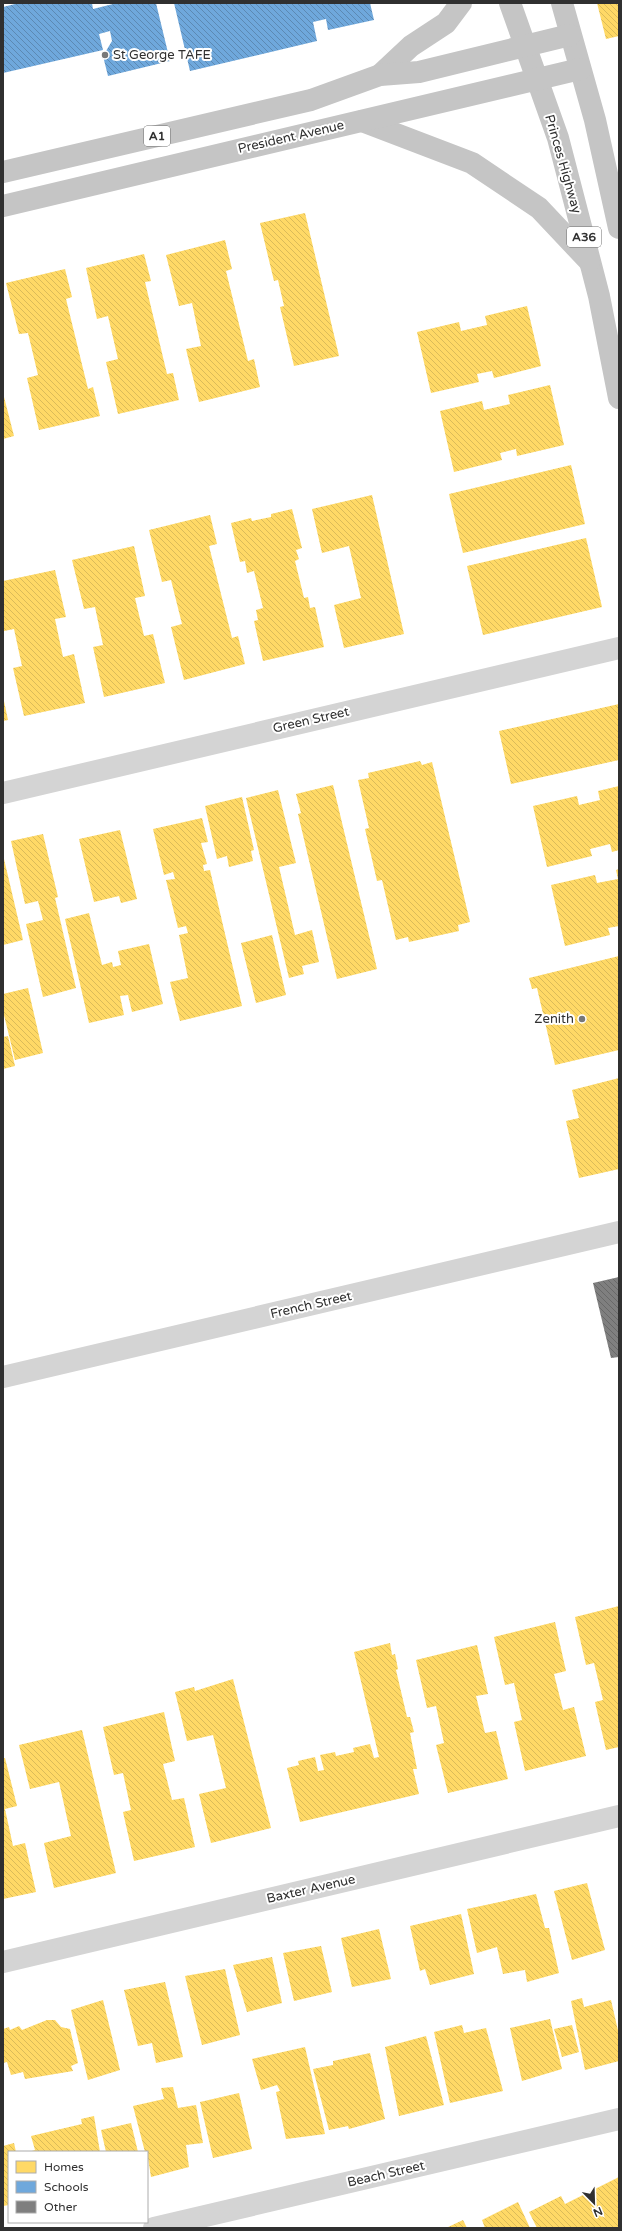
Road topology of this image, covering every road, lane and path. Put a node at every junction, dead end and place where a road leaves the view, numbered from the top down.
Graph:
1 (461, 3) edge
2 (510, 3) edge
3 (562, 3) edge
4 (570, 35) junction
5 (524, 47) junction
6 (580, 68) junction
7 (380, 75) junction
8 (536, 80) junction
9 (362, 121) junction
10 (3, 172) edge
11 (3, 206) edge
12 (619, 228) edge
13 (591, 263) junction
14 (619, 398) edge
15 (619, 648) edge
16 (3, 793) edge
17 (619, 1232) edge
18 (3, 1377) edge
19 (619, 1816) edge
20 (3, 1962) edge
21 (619, 2120) edge
22 (154, 2228) edge

1 - 7 highway, A1
2 - 5 highway, Princes Highway
3 - 4 highway
4 - 5 highway
4 - 6 highway
5 - 7 highway, A1
5 - 8 highway, Princes Highway / A36
6 - 8 highway, President Avenue / A1
6 - 12 highway, A36
7 - 10 highway, A1
8 - 9 highway, President Avenue / A1
8 - 13 highway, Princes Highway / A36
9 - 11 highway, President Avenue / A1
9 - 13 highway
13 - 14 highway, Princes Highway / A36
15 - 16 street, Green Street
17 - 18 street, French Street
19 - 20 street, Baxter Avenue
21 - 22 street, Beach Street

